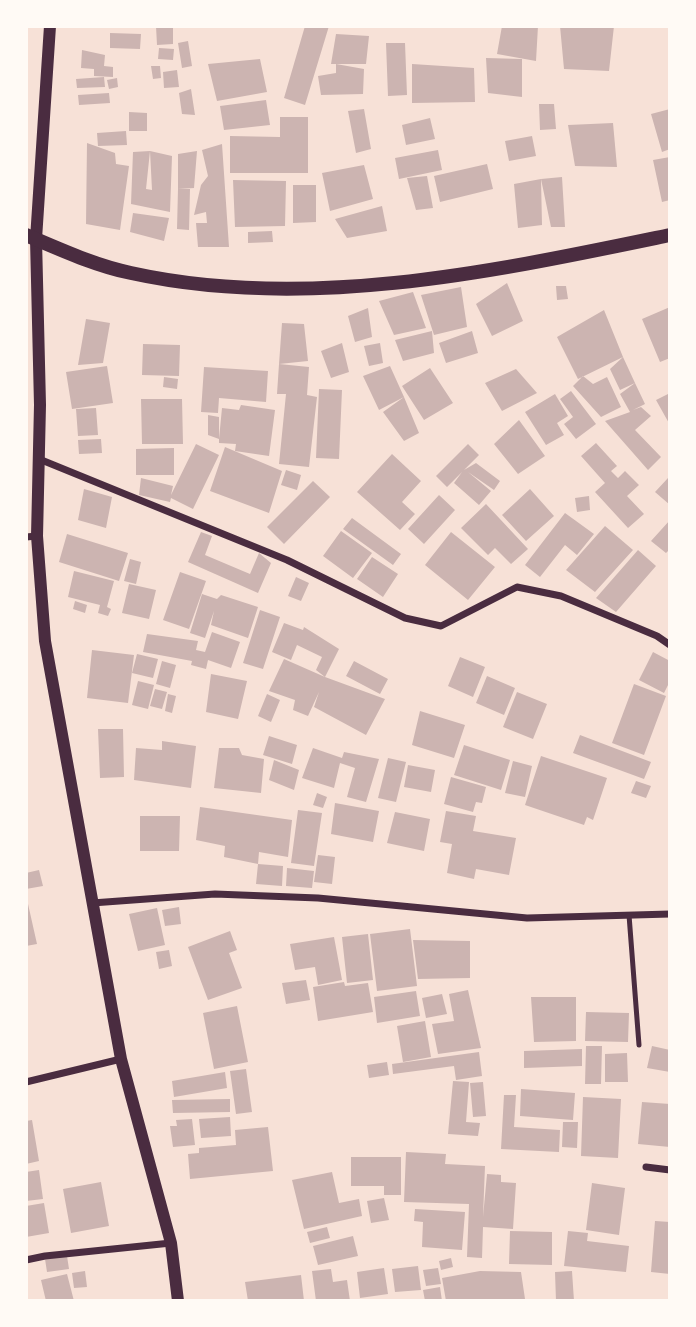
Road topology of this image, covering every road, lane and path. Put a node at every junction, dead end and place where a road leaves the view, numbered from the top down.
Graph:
1 (50, 26) edge
2 (670, 235) edge
3 (31, 237) edge
4 (39, 459) junction
5 (32, 536) edge
6 (670, 645) edge
7 (91, 903) junction
8 (670, 914) edge
9 (629, 915) junction
10 (639, 1045) dead end
11 (121, 1059) junction
12 (26, 1082) edge
13 (646, 1167) dead end
14 (670, 1170) edge
15 (172, 1243) junction
16 (26, 1261) edge
17 (178, 1301) edge

1 - 3 street
2 - 3 main road
3 - 4 street
4 - 5 street
4 - 6 street
5 - 7 street
7 - 9 street
7 - 11 street
8 - 9 street
9 - 10 lane
11 - 12 street
11 - 15 street
13 - 14 street
15 - 16 street
15 - 17 street

